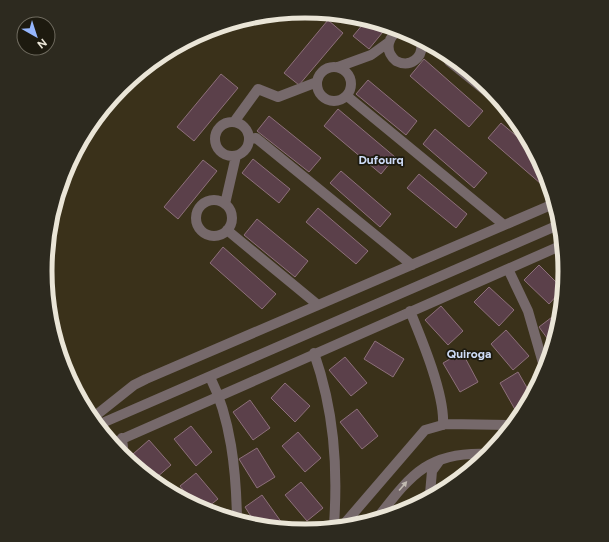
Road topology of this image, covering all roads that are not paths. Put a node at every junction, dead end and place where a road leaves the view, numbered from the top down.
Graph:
1 (394, 34) edge
2 (389, 42) junction
3 (422, 47) edge
4 (338, 67) junction
5 (317, 82) junction
6 (346, 96) junction
7 (234, 122) junction
8 (250, 139) junction
9 (236, 156) junction
10 (224, 204) junction
11 (549, 205) edge
12 (504, 225) junction
13 (554, 227) edge
14 (228, 230) junction
15 (556, 248) edge
16 (412, 265) junction
17 (508, 269) junction
18 (318, 305) junction
19 (410, 311) junction
20 (314, 354) junction
21 (542, 357) edge
22 (210, 377) junction
23 (219, 395) junction
24 (96, 415) edge
25 (102, 423) edge
26 (506, 424) edge
27 (443, 425) junction
28 (122, 438) junction
29 (117, 441) edge
30 (123, 447) edge
31 (479, 454) edge
32 (441, 459) junction
33 (430, 490) edge
34 (382, 512) edge
35 (237, 514) edge
36 (347, 520) edge
37 (334, 522) edge

1 - 2 street
2 - 3 street
2 - 4 street
4 - 5 street
4 - 6 street
5 - 6 street
5 - 7 street
6 - 12 street
7 - 8 street
7 - 9 street
8 - 9 street
8 - 16 street
9 - 10 street
10 - 14 street
10 - 14 street
11 - 12 street
12 - 16 street
13 - 22 street
14 - 18 street
15 - 17 street
16 - 18 street
17 - 19 street
17 - 21 street
18 - 24 street
19 - 20 street
19 - 27 street
20 - 23 street
20 - 37 street
22 - 23 street
22 - 25 street
23 - 28 street
23 - 35 street
26 - 27 street
27 - 36 street
28 - 29 street
28 - 30 street
31 - 32 street
32 - 33 street
34 -> 32 street

